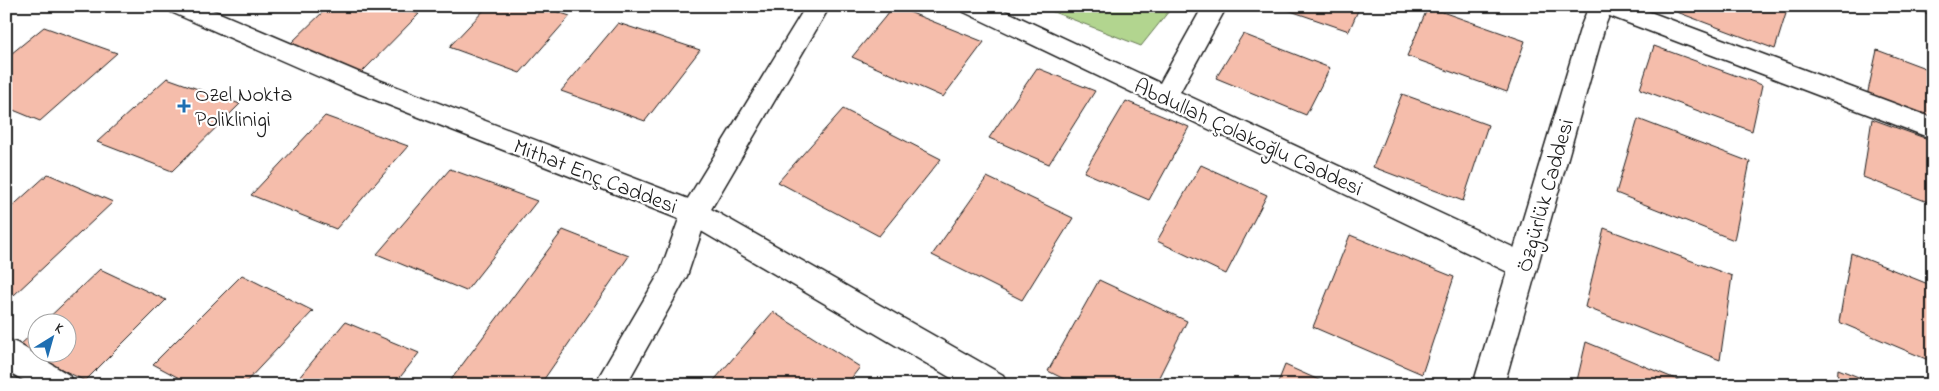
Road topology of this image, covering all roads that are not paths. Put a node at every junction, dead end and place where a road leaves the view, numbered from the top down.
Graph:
1 (180, 6) edge
2 (818, 6) edge
3 (973, 6) edge
4 (1215, 6) edge
5 (1601, 6) edge
6 (1608, 6) edge
7 (1165, 97) junction
8 (1933, 129) edge
9 (694, 214) junction
10 (1524, 266) junction
11 (6, 353) edge
12 (41, 380) edge
13 (609, 385) edge
14 (992, 385) edge
15 (1488, 385) edge

1 - 9 street, Mithat Enç Caddesi
2 - 9 street
3 - 7 street, Abdullah Çolakoğlu Caddesi
4 - 7 street
5 - 10 street, Özgürlük Caddesi
6 - 8 street
7 - 10 street, Abdullah Çolakoğlu Caddesi
9 - 13 street
9 - 14 street, Mithat Enç Caddesi
10 - 15 street, Özgürlük Caddesi
11 - 12 street

